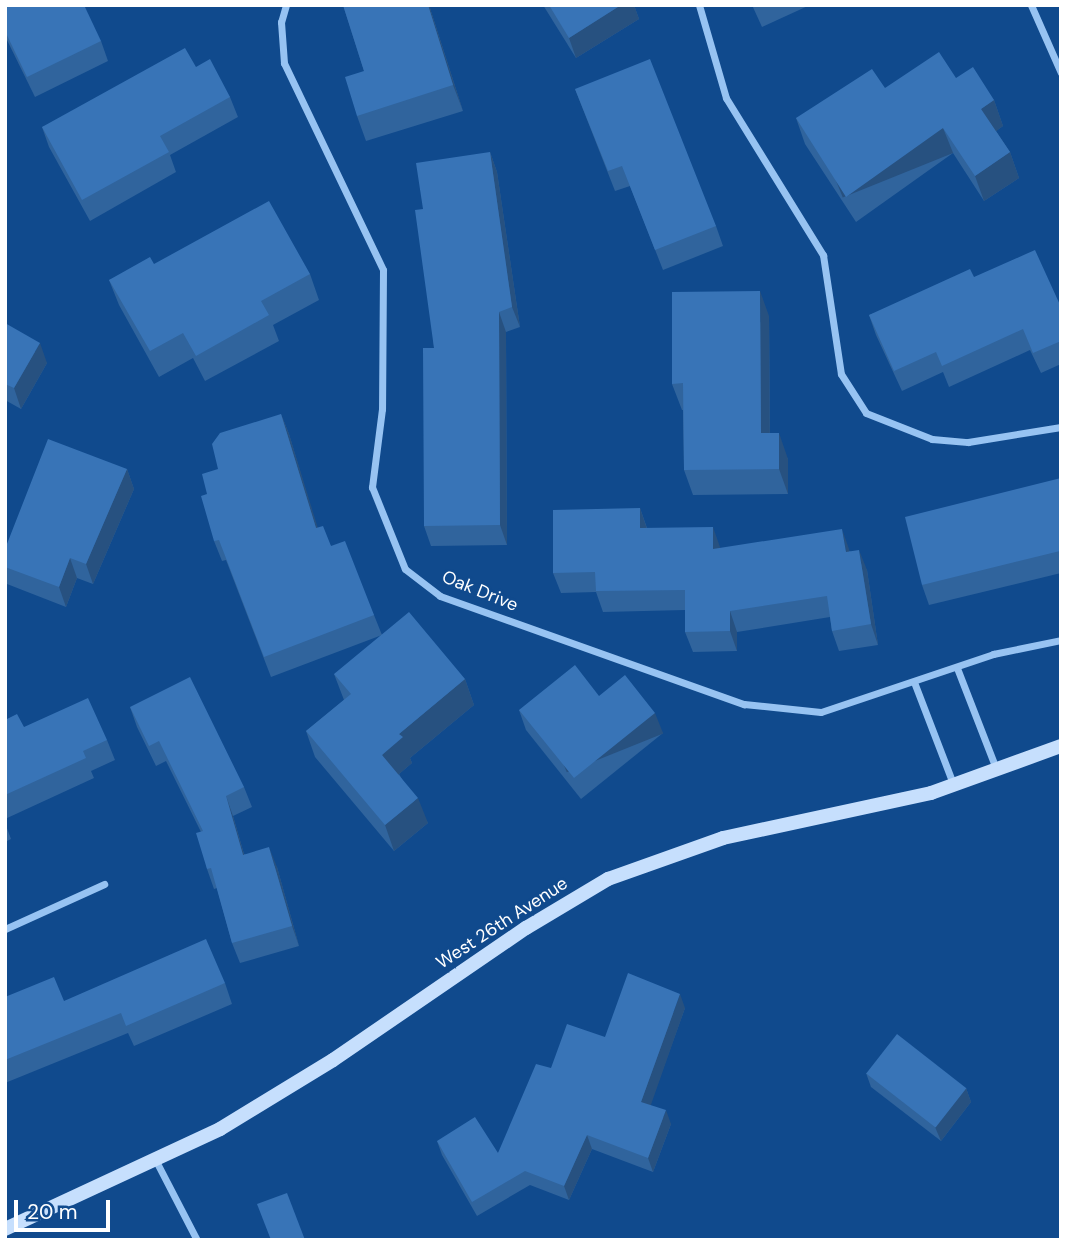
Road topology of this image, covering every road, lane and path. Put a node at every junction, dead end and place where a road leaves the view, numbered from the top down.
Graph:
1 (286, 5) edge
2 (699, 5) edge
3 (1031, 5) edge
4 (1061, 72) edge
5 (1061, 427) edge
6 (1061, 640) edge
7 (957, 668) junction
8 (914, 682) junction
9 (1061, 746) edge
10 (998, 772) junction
11 (954, 786) junction
12 (104, 884) dead end
13 (5, 929) edge
14 (156, 1161) junction
15 (5, 1229) edge
16 (197, 1240) edge

1 - 8 street, Oak Drive
2 - 5 street
3 - 4 street
6 - 7 street, Oak Drive
7 - 8 street, Oak Drive
7 - 10 street
8 - 11 street
9 - 10 street, West 26th Avenue
10 - 11 street, West 26th Avenue
11 - 14 street, West 26th Avenue
12 - 13 street
14 - 15 street, West 26th Avenue
14 - 16 street

